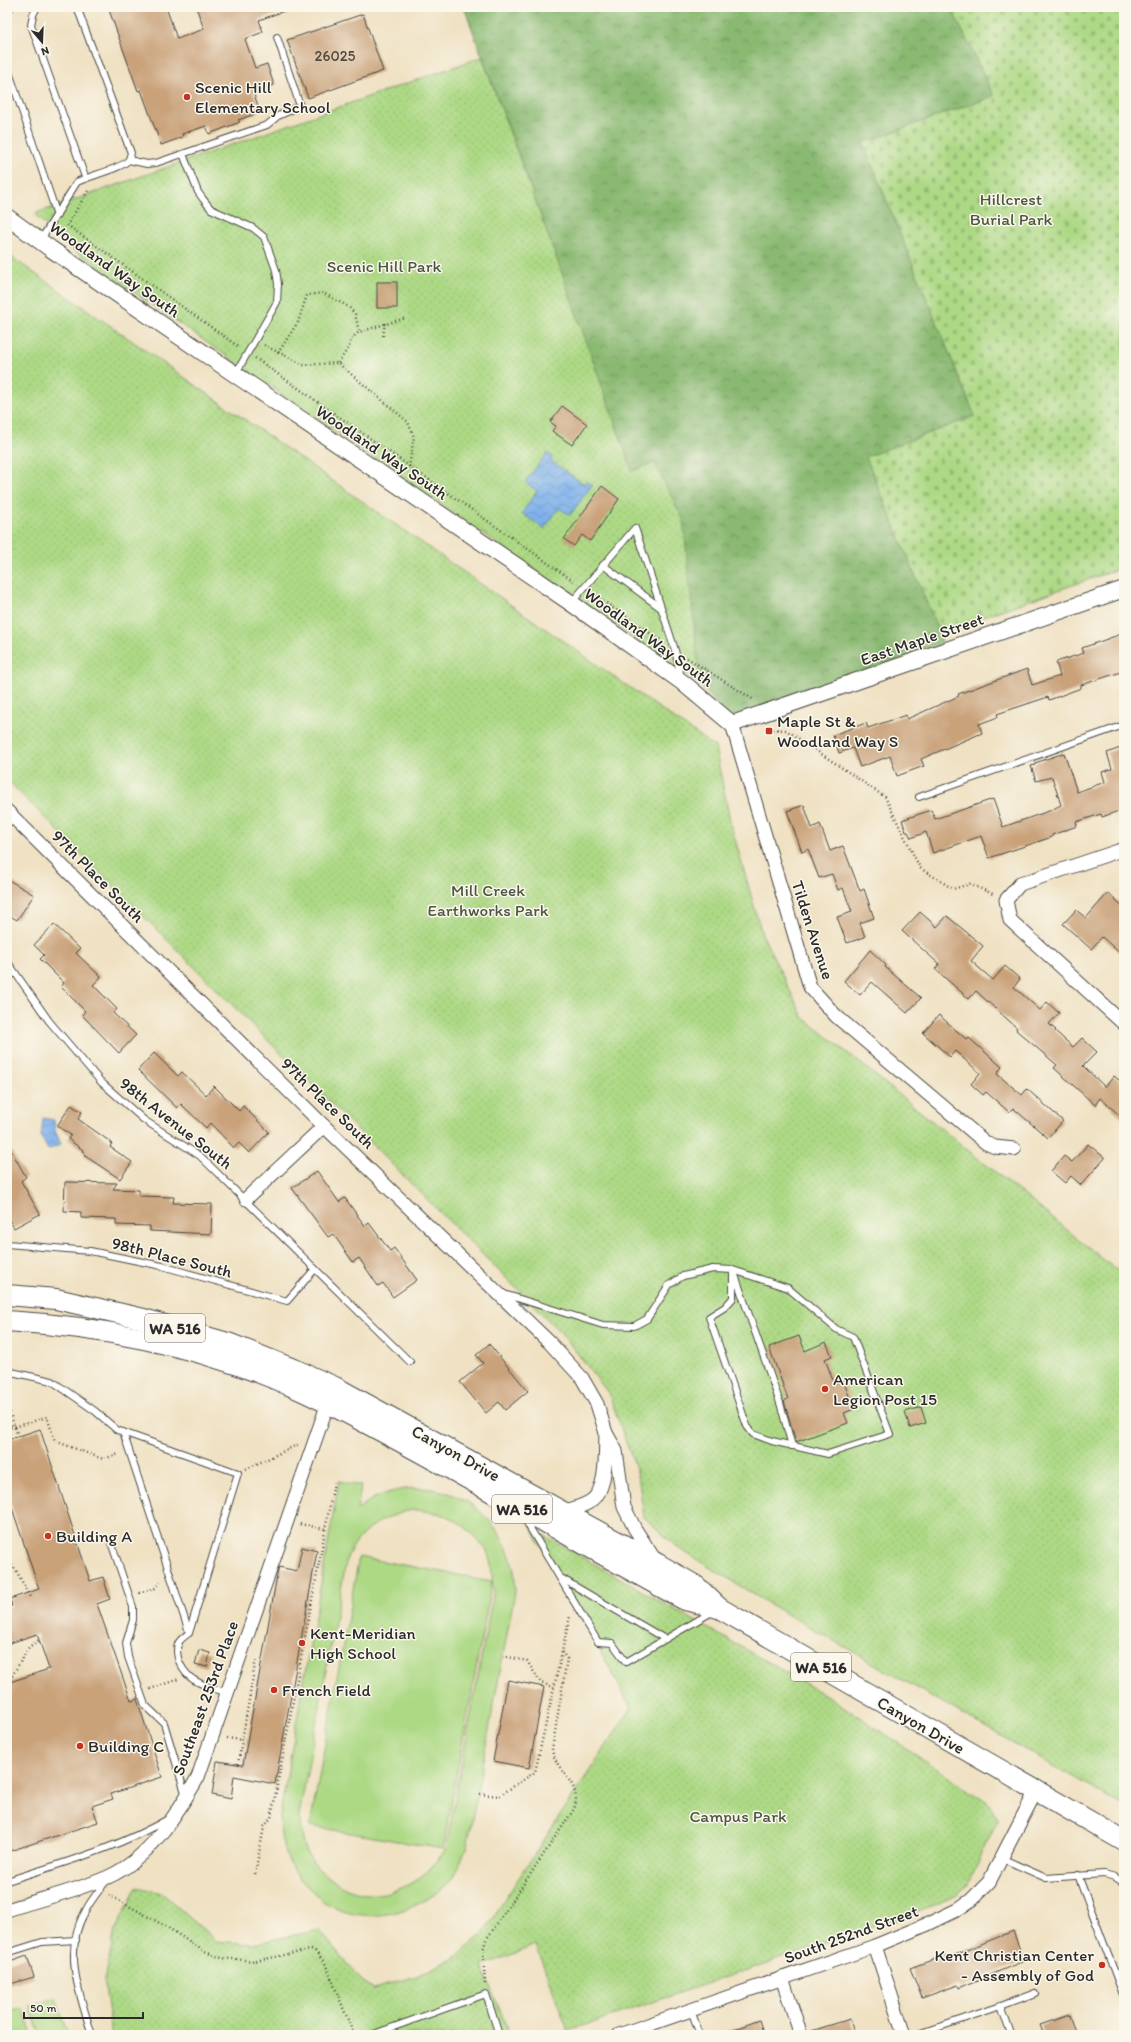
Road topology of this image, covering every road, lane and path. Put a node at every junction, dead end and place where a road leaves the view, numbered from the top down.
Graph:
1 (11, 7) edge
2 (37, 7) edge
3 (77, 7) edge
4 (7, 11) edge
5 (277, 37) dead end
6 (7, 66) edge
7 (183, 154) junction
8 (129, 160) junction
9 (85, 177) junction
10 (88, 190) dead end
11 (57, 215) junction
12 (7, 216) edge
13 (67, 225) dead end
14 (40, 241) junction
15 (406, 318) dead end
16 (385, 323) junction
17 (358, 332) junction
18 (383, 336) dead end
19 (256, 340) junction
20 (278, 353) junction
21 (338, 363) junction
22 (235, 374) junction
23 (409, 467) dead end
24 (603, 565) junction
25 (1124, 589) edge
26 (570, 603) junction
27 (661, 608) junction
28 (682, 682) junction
29 (732, 724) junction
30 (1124, 724) edge
31 (919, 797) dead end
32 (7, 811) edge
33 (1124, 849) edge
34 (7, 961) edge
35 (1124, 1024) edge
36 (324, 1126) junction
37 (1014, 1149) dead end
38 (246, 1199) junction
39 (7, 1244) edge
40 (315, 1269) junction
41 (733, 1270) junction
42 (498, 1293) junction
43 (7, 1295) edge
44 (7, 1321) edge
45 (410, 1362) dead end
46 (7, 1371) edge
47 (331, 1395) junction
48 (7, 1405) edge
49 (7, 1424) edge
50 (15, 1427) junction
51 (7, 1428) edge
52 (123, 1432) junction
53 (606, 1432) junction
54 (316, 1435) junction
55 (18, 1436) dead end
56 (792, 1446) junction
57 (129, 1450) junction
58 (238, 1473) junction
59 (334, 1483) dead end
60 (519, 1507) junction
61 (562, 1512) junction
62 (286, 1521) junction
63 (325, 1529) junction
64 (112, 1545) dead end
65 (7, 1558) edge
66 (658, 1564) junction
67 (560, 1577) junction
68 (155, 1588) dead end
69 (135, 1594) dead end
70 (30, 1597) dead end
71 (573, 1600) junction
72 (719, 1608) junction
73 (189, 1633) junction
74 (664, 1639) junction
75 (39, 1640) dead end
76 (562, 1652) junction
77 (257, 1653) dead end
78 (503, 1656) dead end
79 (174, 1681) dead end
80 (8, 1683) edge
81 (554, 1687) junction
82 (151, 1688) dead end
83 (227, 1693) junction
84 (238, 1764) dead end
85 (1036, 1791) junction
86 (480, 1794) dead end
87 (186, 1797) junction
88 (178, 1813) junction
89 (1124, 1841) edge
90 (1001, 1858) junction
91 (255, 1874) dead end
92 (1078, 1875) junction
93 (109, 1876) junction
94 (7, 1881) edge
95 (1124, 1883) edge
96 (100, 1890) junction
97 (7, 1910) edge
98 (76, 1940) junction
99 (875, 1946) junction
100 (7, 1953) edge
101 (782, 1978) junction
102 (1122, 1986) edge
103 (1036, 1993) dead end
104 (486, 1994) junction
105 (1124, 1997) edge
106 (1001, 2006) junction
107 (691, 2010) junction
108 (92, 2035) edge
109 (354, 2035) edge
110 (370, 2035) edge
111 (499, 2035) edge
112 (619, 2035) edge
113 (700, 2035) edge
114 (801, 2035) edge
115 (904, 2035) edge
116 (916, 2035) edge
117 (1011, 2035) edge

1 - 4 lane
2 - 9 lane
3 - 8 lane
5 - 7 lane
6 - 11 lane
7 - 8 lane
7 - 19 lane
8 - 9 lane
9 - 11 lane
10 - 13 path
11 - 14 lane
12 - 14 street, Woodland Way South
14 - 22 street, Woodland Way South
15 - 16 path
16 - 17 path
16 - 18 path
17 - 20 path
17 - 21 path
19 - 20 path
19 - 22 lane
20 - 21 path
21 - 23 path
22 - 26 street, Woodland Way South
24 - 26 lane
24 - 27 lane
24 - 27 lane
25 - 29 street, East Maple Street
26 - 28 street, Woodland Way South
27 - 28 lane
28 - 29 street, Woodland Way South
29 - 37 street, Tilden Avenue
30 - 31 lane
32 - 36 street, 97th Place South
33 - 35 street
34 - 38 lane, 98th Avenue South
36 - 38 street
36 - 42 street, 97th Place South
38 - 40 lane, 98th Avenue South
39 - 40 lane, 98th Place South
40 - 45 lane, 98th Avenue South
41 - 42 lane
41 - 56 lane
41 - 56 lane
41 - 56 lane
42 - 53 street, 97th Place South
43 - 47 main road, WA 516
44 - 47 main road, WA 516
46 - 52 lane
47 - 54 street, Southeast 253rd Place
47 - 60 main road, Canyon Drive / WA 516
47 - 61 main road, Canyon Drive / WA 516
48 - 50 path
49 - 50 path
50 - 51 path
50 - 55 path
50 - 57 path
52 - 57 lane
52 - 58 lane
53 - 61 street, 97th Place South
53 - 66 street, 97th Place South
54 - 58 path
54 - 62 street, Southeast 253rd Place
57 - 73 lane
58 - 73 lane
59 - 63 path
60 - 67 lane
60 - 72 main road, Canyon Drive / WA 516
61 - 66 main road, Canyon Drive / WA 516
62 - 63 path
62 - 83 street, Southeast 253rd Place
63 - 91 path
64 - 87 lane
65 - 70 path
66 - 72 main road, Canyon Drive / WA 516
67 - 71 lane
67 - 74 lane
68 - 69 path
71 - 74 lane
71 - 76 path
72 - 74 lane
72 - 85 main road, Canyon Drive / WA 516
73 - 83 lane
75 - 80 path
76 - 81 path
76 - 104 path
77 - 84 path
78 - 81 path
79 - 82 path
81 - 86 path
83 - 87 street, Southeast 253rd Place
85 - 89 main road, Canyon Drive / WA 516
85 - 90 street, South 252nd Street
87 - 88 street, Southeast 253rd Place
88 - 93 street, Southeast 253rd Place
88 - 94 lane
90 - 92 lane
90 - 99 street, South 252nd Street
92 - 95 lane
92 - 102 lane
93 - 96 lane
93 - 97 street, Southeast 253rd Place
96 - 98 lane
96 - 109 path
98 - 100 lane
98 - 108 lane
99 - 101 street, South 252nd Street
99 - 115 street
101 - 107 street, South 252nd Street
101 - 114 street
102 - 105 lane
103 - 106 lane
104 - 110 lane
104 - 111 lane
106 - 116 lane
106 - 117 lane
107 - 112 street, South 252nd Street
107 - 113 lane

